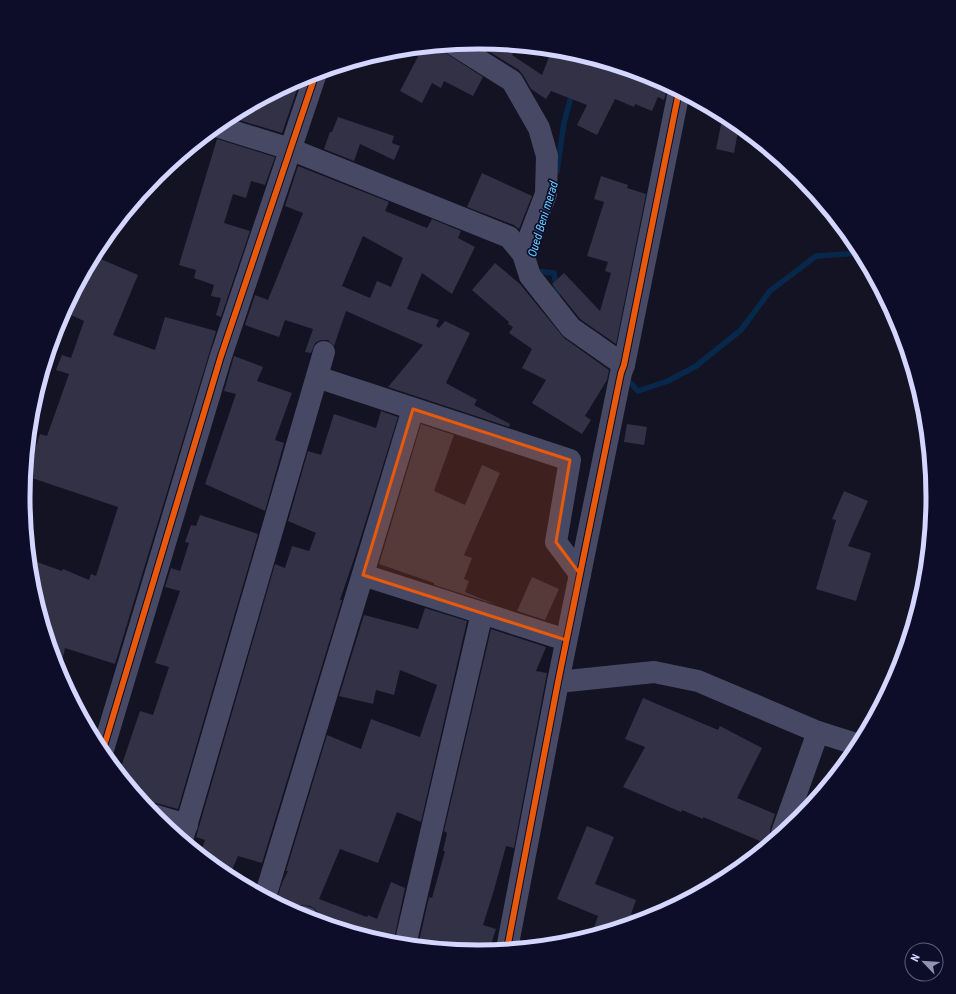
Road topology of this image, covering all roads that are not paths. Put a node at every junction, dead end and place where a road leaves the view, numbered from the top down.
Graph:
1 (462, 50) edge
2 (313, 81) edge
3 (678, 96) edge
4 (224, 129) edge
5 (290, 149) junction
6 (524, 254) junction
7 (324, 352) dead end
8 (624, 366) junction
9 (317, 377) junction
10 (413, 408) junction
11 (580, 574) junction
12 (363, 576) junction
13 (482, 613) junction
14 (566, 640) junction
15 (558, 682) junction
16 (818, 732) junction
17 (852, 743) edge
18 (105, 744) edge
19 (786, 822) edge
20 (184, 832) edge
21 (267, 892) edge
22 (406, 939) edge
23 (508, 944) edge

1 - 6 street
2 - 5 street
3 - 8 street
4 - 5 street
5 - 6 street
5 - 18 street
6 - 8 street
7 - 9 street
8 - 11 street
9 - 10 street
9 - 20 street
10 - 11 street
10 - 12 street
11 - 14 street
12 - 13 street
12 - 21 street
13 - 14 street
13 - 22 street
14 - 15 street
15 - 16 street
15 - 23 street
16 - 17 street
16 - 19 street

